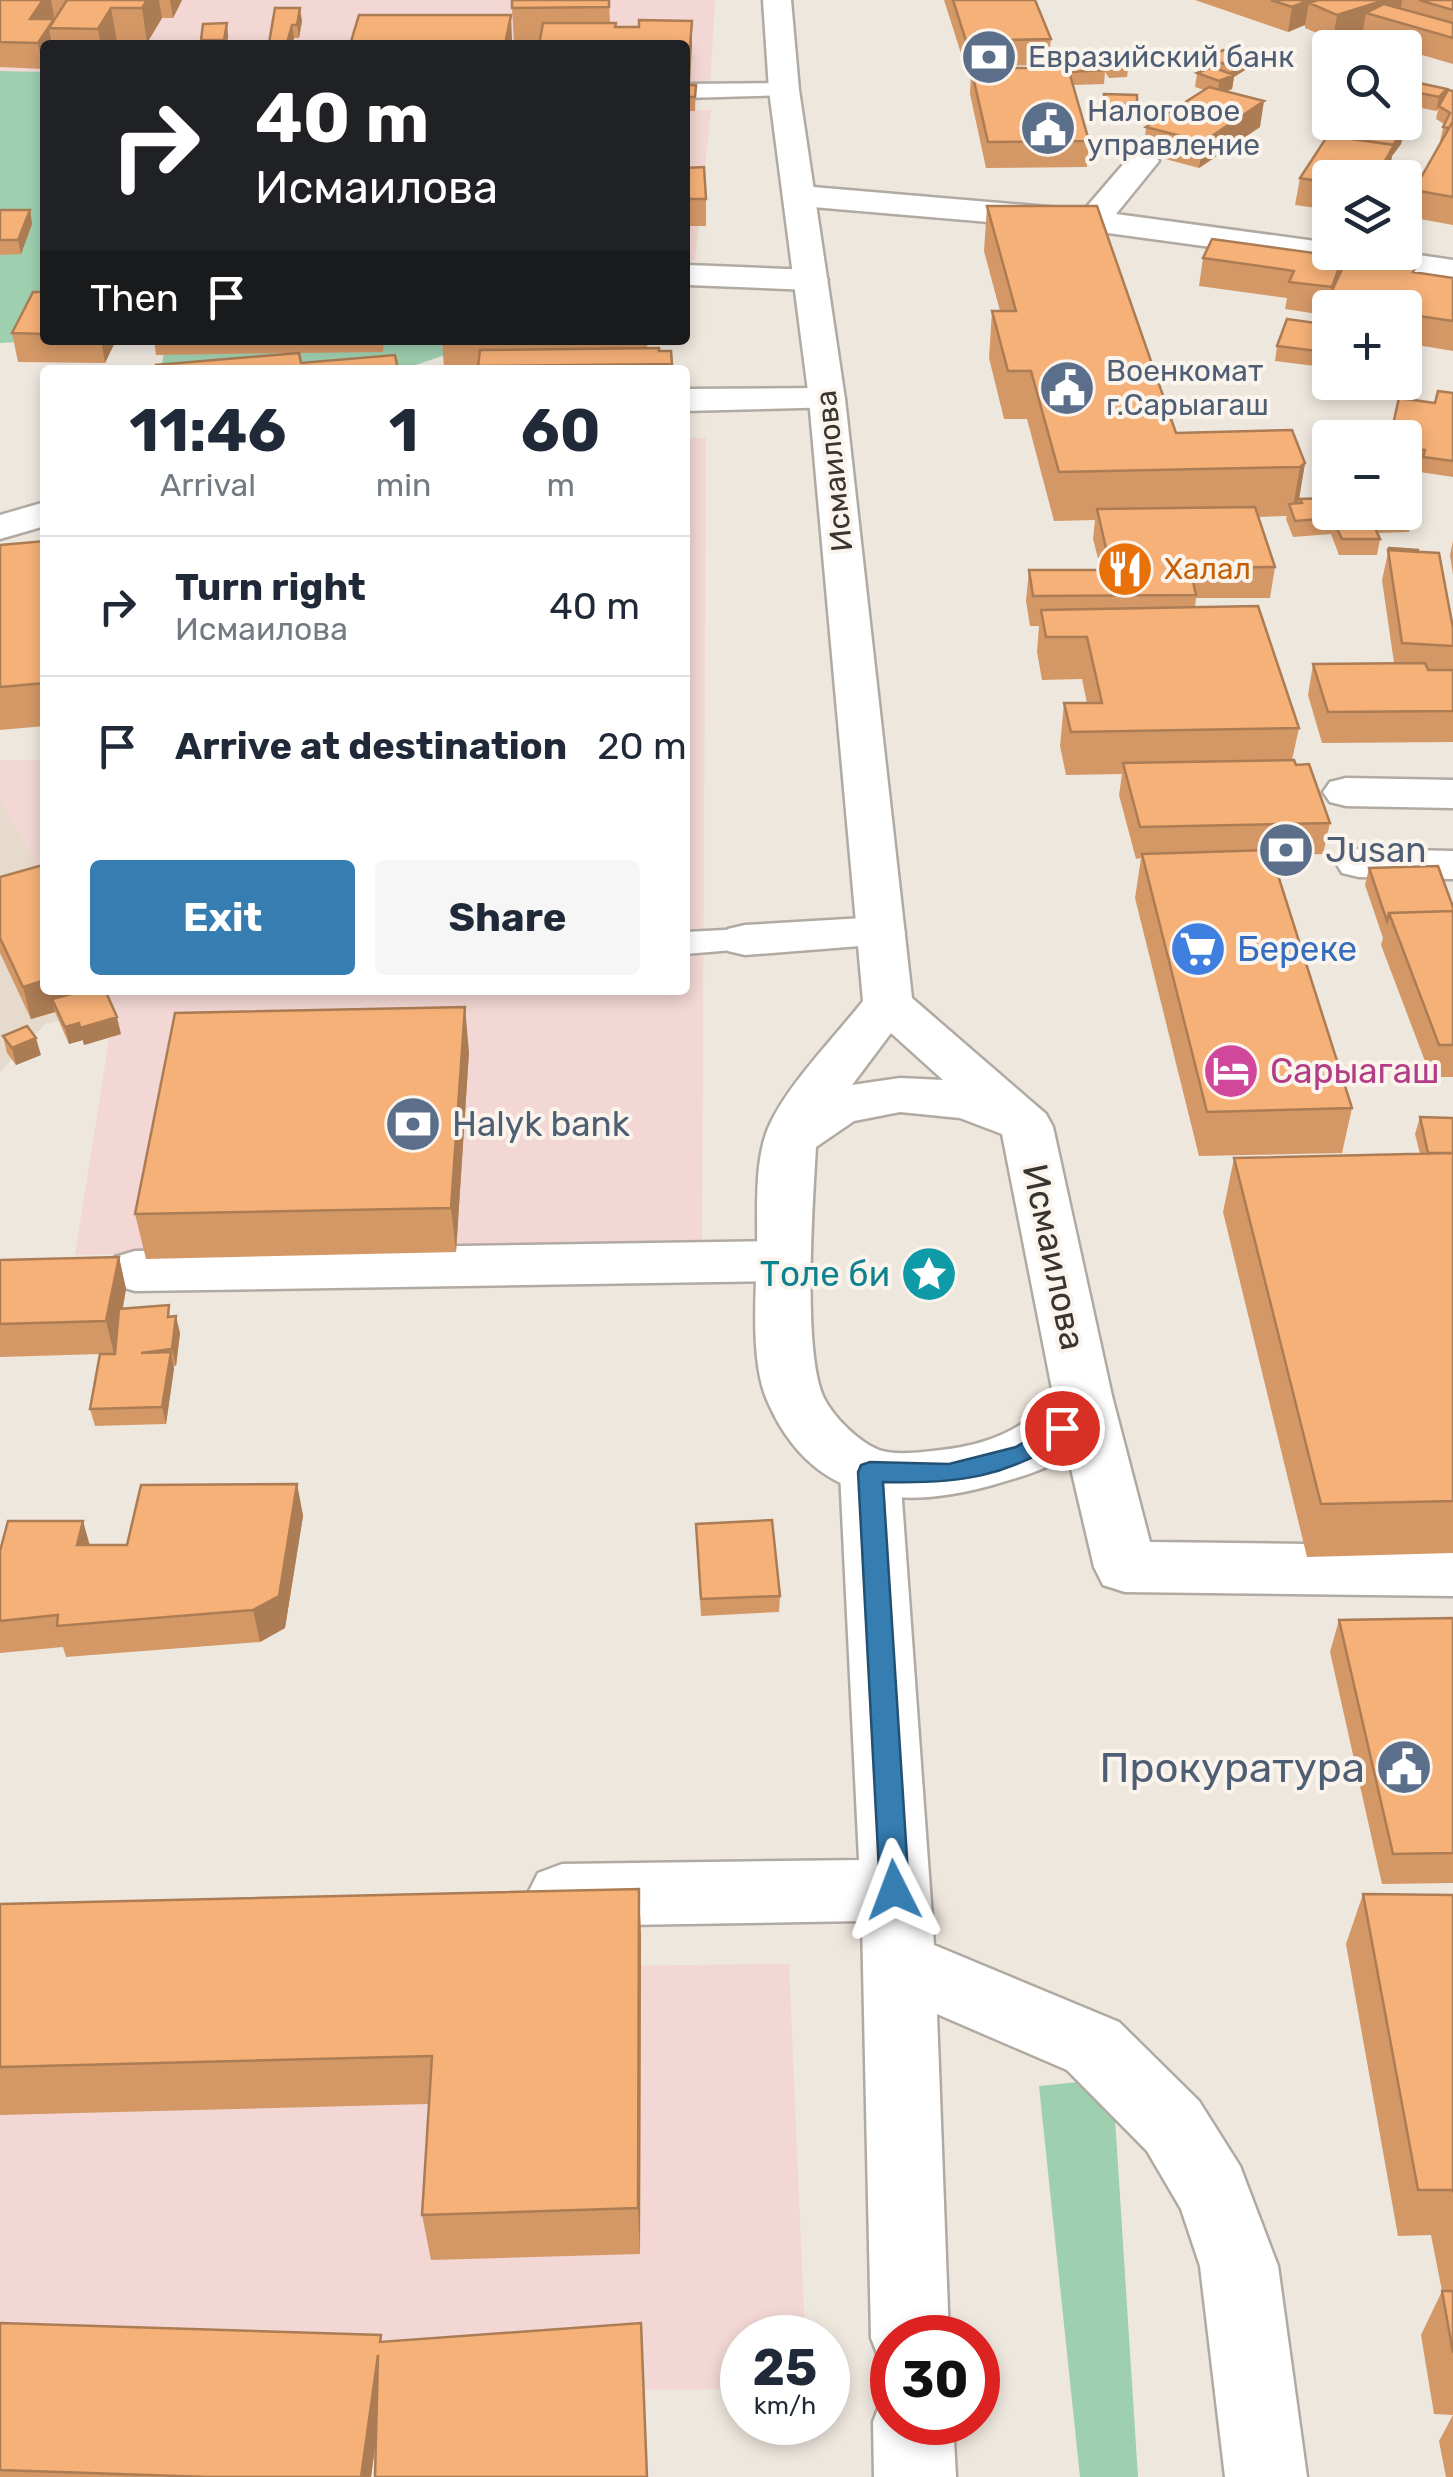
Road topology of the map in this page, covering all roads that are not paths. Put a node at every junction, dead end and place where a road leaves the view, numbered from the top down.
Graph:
1 (777, 0) edge
2 (784, 90) junction
3 (690, 91) edge
4 (1143, 161) edge
5 (801, 196) junction
6 (1092, 221) junction
7 (1453, 270) edge
8 (690, 274) edge
9 (811, 280) junction
10 (826, 399) junction
11 (690, 400) edge
12 (40, 515) edge
13 (0, 527) edge
14 (1346, 792) dead end
15 (1453, 794) edge
16 (1359, 863) dead end
17 (1453, 864) edge
18 (881, 932) junction
19 (745, 940) joint
20 (690, 944) edge
21 (888, 1002) junction
22 (1027, 1127) junction
23 (790, 1140) junction
24 (782, 1260) junction
25 (135, 1271) dead end
26 (1083, 1396) junction
27 (870, 1472) junction
28 (1453, 1572) edge
29 (894, 1890) junction
30 (493, 1897) edge
31 (900, 1964) junction
32 (909, 2315) edge
33 (915, 2445) edge
34 (916, 2477) edge
35 (1266, 2477) edge

1 - 2 street, Исмаилова
2 - 3 lane
2 - 5 street, Исмаилова
4 - 6 street
5 - 6 street
5 - 9 street, Исмаилова
6 - 7 street
8 - 9 street
9 - 10 street, Исмаилова
10 - 11 street
10 - 18 street, Исмаилова
12 - 13 street
14 - 15 street
16 - 17 street
18 - 19 street
18 - 21 street, Исмаилова
19 - 20 lane
21 - 22 street, Исмаилова
21 - 23 street
22 - 23 street
22 - 26 street, Исмаилова
23 - 24 street
24 - 25 street
24 - 27 street
26 - 27 street, Исмаилова
26 - 28 street
27 - 29 street
29 - 30 street
29 - 31 street
31 - 32 street
31 - 35 street
33 - 34 street

